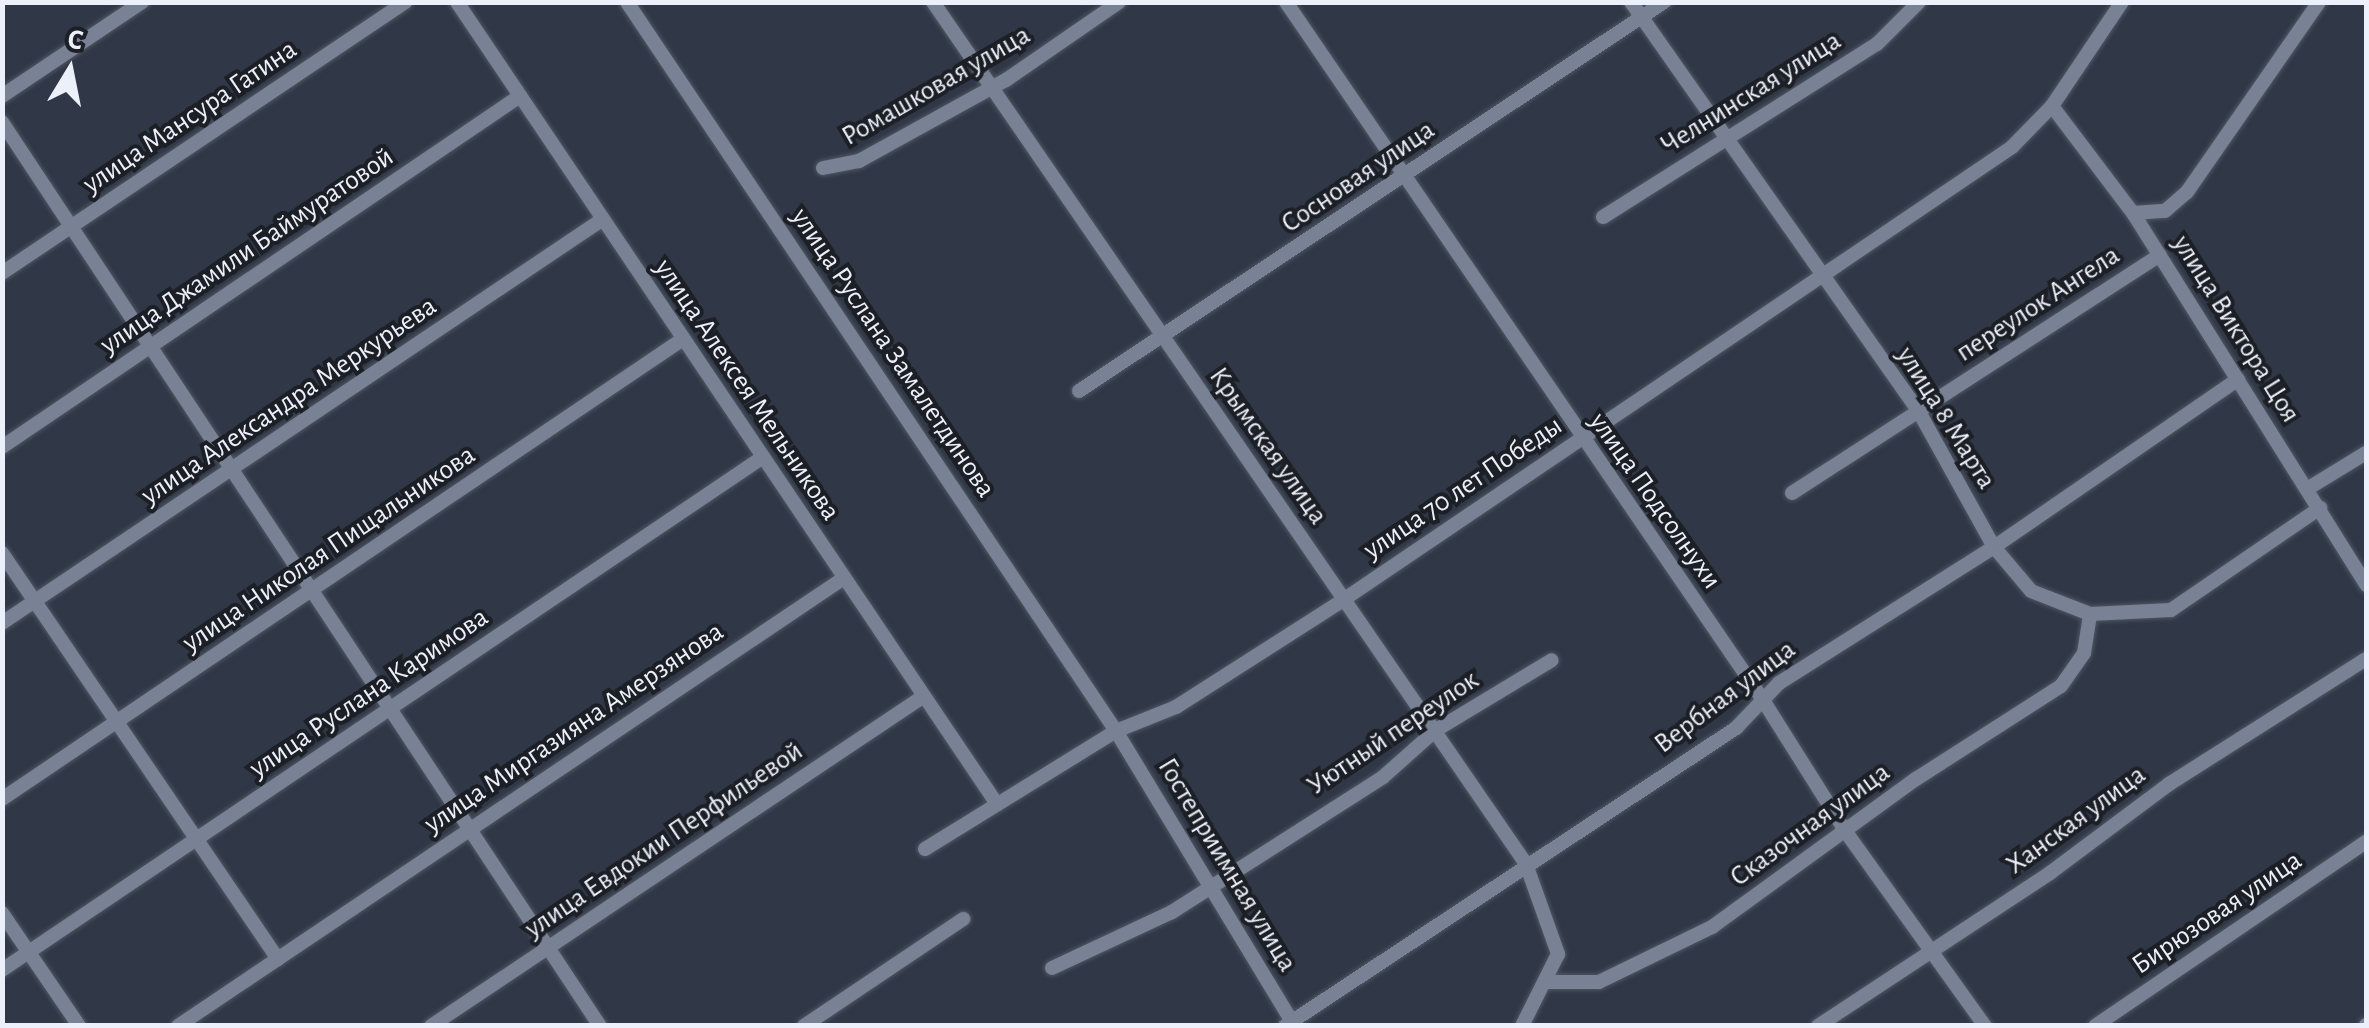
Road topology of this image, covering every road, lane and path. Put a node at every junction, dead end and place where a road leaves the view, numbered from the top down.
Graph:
1 (142, 2) edge
2 (406, 2) edge
3 (456, 2) edge
4 (628, 2) edge
5 (932, 2) edge
6 (1120, 2) edge
7 (1286, 2) edge
8 (1630, 2) edge
9 (1664, 2) edge
10 (1919, 2) edge
11 (2122, 2) edge
12 (2319, 2) edge
13 (1641, 18) junction
14 (988, 87) junction
15 (2, 96) edge
16 (520, 96) junction
17 (2052, 106) junction
18 (2, 122) edge
19 (1727, 136) junction
20 (823, 168) dead end
21 (1406, 175) junction
22 (2133, 213) junction
23 (1603, 217) dead end
24 (602, 219) junction
25 (72, 226) junction
26 (2160, 255) junction
27 (2, 273) edge
28 (1820, 277) junction
29 (683, 339) junction
30 (1162, 339) junction
31 (147, 348) junction
32 (2238, 379) junction
33 (1079, 390) dead end
34 (1918, 410) junction
35 (1581, 438) junction
36 (2, 447) edge
37 (2366, 453) edge
38 (763, 458) junction
39 (229, 471) junction
40 (2307, 489) junction
41 (1792, 493) dead end
42 (2320, 508) junction
43 (1994, 547) junction
44 (2, 553) edge
45 (844, 578) junction
46 (2366, 585) edge
47 (311, 594) junction
48 (1342, 600) junction
49 (35, 602) junction
50 (2090, 614) junction
51 (2, 623) edge
52 (2366, 659) edge
53 (1552, 660) dead end
54 (924, 696) junction
55 (1761, 696) junction
56 (388, 710) junction
57 (115, 723) junction
58 (1436, 730) junction
59 (1116, 731) junction
60 (2, 799) edge
61 (997, 804) junction
62 (468, 829) junction
63 (1846, 832) junction
64 (2366, 842) edge
65 (194, 843) junction
66 (926, 848) dead end
67 (1526, 864) junction
68 (1214, 883) junction
69 (2, 913) edge
70 (963, 919) dead end
71 (1933, 947) junction
72 (547, 948) junction
73 (29, 952) junction
74 (278, 959) junction
75 (1052, 968) dead end
76 (2, 970) edge
77 (1549, 982) junction
78 (1290, 1024) edge
79 (78, 1026) edge
80 (178, 1026) edge
81 (431, 1026) edge
82 (600, 1026) edge
83 (804, 1026) edge
84 (1522, 1026) edge
85 (1818, 1026) edge
86 (1985, 1026) edge
87 (2096, 1026) edge

1 - 15 street
2 - 25 street, улица Мансура Гатина
3 - 16 street, улица Алексея Мельникова
4 - 59 street, улица Руслана Замалетдинова
5 - 14 street, Крымская улица
6 - 14 street, Ромашковая улица
7 - 21 street, улица Подсолнухи
8 - 13 street, улица 8 Марта
9 - 13 street, Сосновая улица
10 - 19 street, Челнинская улица
11 - 17 street, улица 70 лет Победы
12 - 22 street
13 - 19 street, улица 8 Марта
13 - 21 street, Сосновая улица
14 - 20 street, Ромашковая улица
14 - 30 street, Крымская улица
16 - 24 street, улица Алексея Мельникова
16 - 31 street, улица Джамили Баймуратовой
17 - 22 street, улица Виктора Цоя
17 - 28 street, улица 70 лет Победы
18 - 25 street
19 - 23 street, Челнинская улица
19 - 28 street, улица 8 Марта
21 - 30 street, Сосновая улица
21 - 35 street, улица Подсолнухи
22 - 26 street, улица Виктора Цоя
24 - 29 street, улица Алексея Мельникова
24 - 39 street, улица Александра Меркурьева
25 - 27 street, улица Мансура Гатина
25 - 31 street
26 - 32 street, улица Виктора Цоя
26 - 34 street, переулок Ангела
28 - 34 street, улица 8 Марта
28 - 35 street, улица 70 лет Победы
29 - 38 street, улица Алексея Мельникова
29 - 47 street, улица Николая Пищальникова
30 - 33 street, Сосновая улица
30 - 48 street, Крымская улица
31 - 36 street, улица Джамили Баймуратовой
31 - 39 street
32 - 40 street, улица Виктора Цоя
32 - 43 street, Вербная улица
34 - 41 street, переулок Ангела
34 - 43 street, улица 8 Марта
35 - 48 street, улица 70 лет Победы
35 - 55 street, улица Подсолнухи
37 - 40 street
38 - 45 street, улица Алексея Мельникова
38 - 56 street, улица Руслана Каримова
39 - 47 street
39 - 49 street, улица Александра Меркурьева
40 - 42 street, улица Виктора Цоя
42 - 46 street, улица Виктора Цоя
42 - 50 street, улица 8 Марта
43 - 50 street, улица 8 Марта
43 - 55 street, Вербная улица
44 - 49 street
45 - 54 street, улица Алексея Мельникова
45 - 62 street, улица Миргазияна Амерзянова
47 - 56 street
47 - 57 street, улица Николая Пищальникова
48 - 58 street, Крымская улица
48 - 59 street, улица 70 лет Победы
49 - 51 street, улица Александра Меркурьева
49 - 57 street
50 - 63 street, Сказочная улица
52 - 71 street, Ханская улица
53 - 58 street, Уютный переулок
54 - 61 street, улица Алексея Мельникова
54 - 72 street, улица Евдокии Перфильевой
55 - 63 street, улица Подсолнухи
55 - 67 street, Вербная улица
56 - 62 street
56 - 65 street, улица Руслана Каримова
57 - 60 street, улица Николая Пищальникова
57 - 65 street
58 - 67 street, Крымская улица
58 - 68 street, Уютный переулок
59 - 61 street, улица 70 лет Победы
59 - 68 street, Гостеприимная улица
61 - 66 street, улица 70 лет Победы
62 - 72 street
62 - 74 street, улица Миргазияна Амерзянова
63 - 71 street, улица Подсолнухи
63 - 77 street, Сказочная улица
64 - 87 street, Бирюзовая улица
65 - 73 street, улица Руслана Каримова
65 - 74 street
67 - 77 street, Крымская улица
67 - 78 street, Вербная улица
68 - 75 street, Уютный переулок
68 - 78 street, Гостеприимная улица
69 - 73 street
70 - 83 street
71 - 85 street, Ханская улица
71 - 86 street, улица Подсолнухи
72 - 81 street, улица Евдокии Перфильевой
72 - 82 street
73 - 76 street, улица Руслана Каримова
73 - 79 street
74 - 80 street, улица Миргазияна Амерзянова
77 - 84 street

